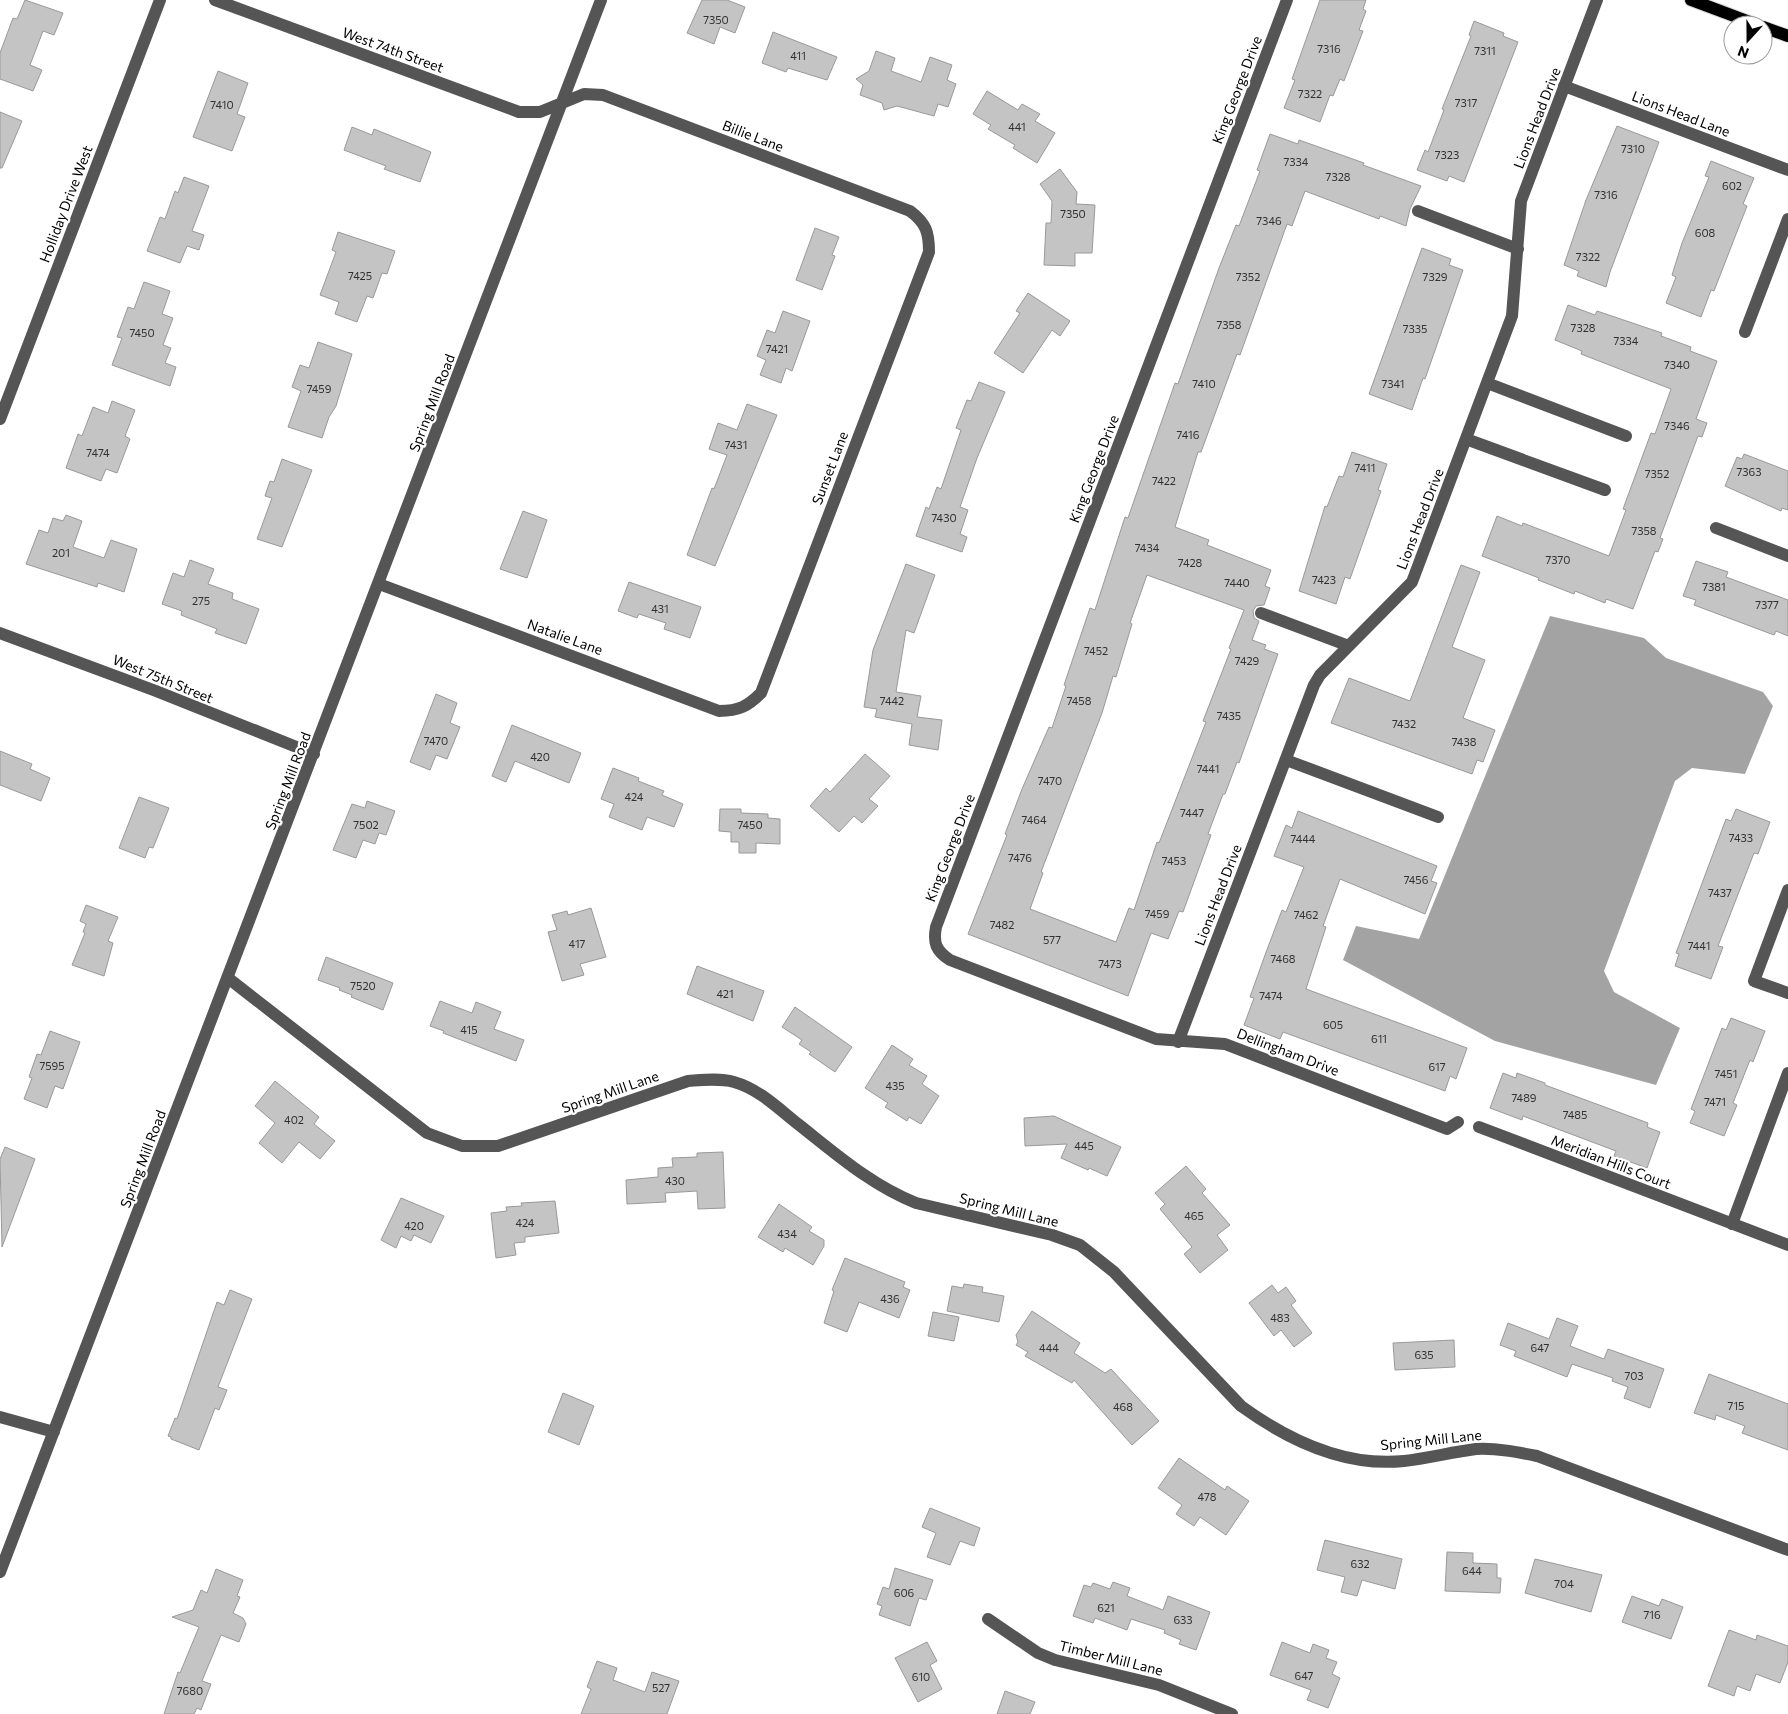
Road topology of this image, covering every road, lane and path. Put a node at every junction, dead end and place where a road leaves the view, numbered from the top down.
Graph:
1 (160, 0) edge
2 (215, 0) edge
3 (601, 0) edge
4 (1286, 0) edge
5 (1597, 0) edge
6 (1691, 0) edge
7 (1731, 15) edge
8 (1773, 31) edge
9 (1788, 36) edge
10 (1564, 86) junction
11 (562, 104) junction
12 (1788, 170) edge
13 (1418, 211) dead end
14 (1788, 219) edge
15 (928, 229) joint
16 (1518, 249) junction
17 (1745, 332) dead end
18 (1487, 383) junction
19 (0, 419) edge
20 (1626, 436) dead end
21 (1466, 438) junction
22 (1605, 490) dead end
23 (1716, 528) dead end
24 (1788, 556) edge
25 (379, 584) junction
26 (1261, 613) dead end
27 (0, 632) edge
28 (1349, 646) junction
29 (742, 708) joint
30 (314, 754) junction
31 (1286, 760) junction
32 (1438, 817) dead end
33 (1788, 890) edge
34 (937, 949) joint
35 (228, 978) junction
36 (1788, 993) edge
37 (1178, 1042) junction
38 (1788, 1073) edge
39 (1458, 1122) dead end
40 (1479, 1127) dead end
41 (1732, 1224) junction
42 (1788, 1245) edge
43 (0, 1417) edge
44 (54, 1432) junction
45 (1788, 1550) edge
46 (0, 1572) edge
47 (988, 1619) dead end
48 (1232, 1714) edge

1 - 19 street, Holliday Drive West
2 - 11 street, West 74th Street
3 - 11 street, Spring Mill Road
4 - 34 street, King George Drive
5 - 10 street, Lions Head Drive
6 - 7 main road
8 - 9 main road
10 - 12 street, Lions Head Lane
10 - 16 street, Lions Head Drive
11 - 15 street, Billie Lane
11 - 25 street, Spring Mill Road
13 - 16 street
14 - 17 street
15 - 29 street, Sunset Lane
16 - 18 street, Lions Head Drive
18 - 20 street
18 - 21 street, Lions Head Drive
21 - 22 street
21 - 28 street, Lions Head Drive
23 - 24 street
25 - 29 street, Natalie Lane
25 - 30 street, Spring Mill Road
26 - 28 street
27 - 30 street, West 75th Street
28 - 31 street, Lions Head Drive
30 - 35 street, Spring Mill Road
31 - 32 street
31 - 37 street, Lions Head Drive
33 - 36 street
34 - 37 street, Dellingham Drive
35 - 44 street, Spring Mill Road
35 - 45 street, Spring Mill Lane
37 - 39 street, Dellingham Drive
38 - 41 street
40 - 41 street, Meridian Hills Court
41 - 42 street, Meridian Hills Court
43 - 44 street
44 - 46 street, Spring Mill Road
47 - 48 street, Timber Mill Lane

